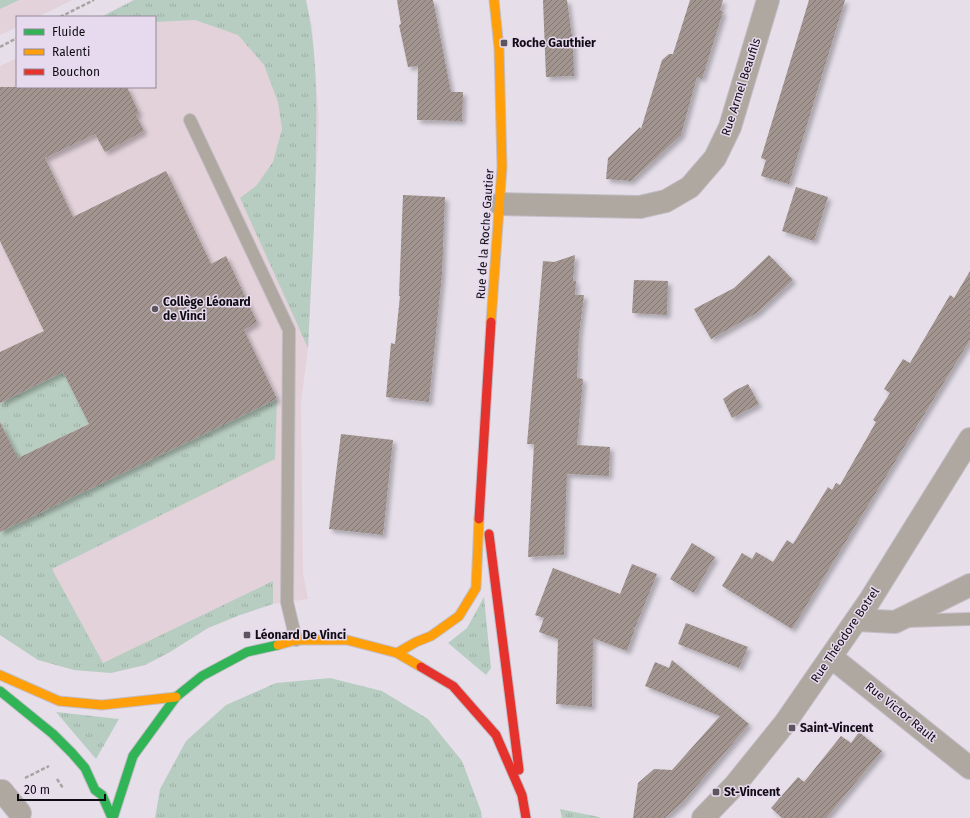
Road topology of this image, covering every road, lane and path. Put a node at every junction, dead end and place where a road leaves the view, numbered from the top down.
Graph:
1 (94, 0) edge
2 (494, 0) edge
3 (768, 0) edge
4 (62, 16) edge
5 (16, 39) edge
6 (0, 47) edge
7 (190, 120) dead end
8 (500, 204) junction
9 (970, 439) edge
10 (481, 470) junction
11 (970, 585) edge
12 (970, 618) edge
13 (856, 620) junction
14 (895, 622) junction
15 (296, 640) junction
16 (397, 653) junction
17 (831, 657) junction
18 (0, 675) edge
19 (0, 691) edge
20 (176, 696) junction
21 (49, 766) dead end
22 (970, 768) edge
23 (53, 773) dead end
24 (1, 791) edge
25 (66, 792) dead end
26 (522, 795) junction
27 (20, 813) dead end
28 (113, 818) edge
29 (526, 818) edge
30 (703, 818) edge

1 - 4 path
2 - 8 street, Rue de la Roche Gautier
3 - 8 street, Rue Armel Beaufils
5 - 6 path
7 - 15 lane
8 - 10 street, Rue de la Roche Gautier
9 - 13 street, Rue Théodore Botrel
10 - 16 street
10 - 26 street
11 - 14 street
12 - 14 lane
13 - 14 street
13 - 17 street, Rue Théodore Botrel
15 - 16 street
15 - 20 street
16 - 26 street
17 - 22 street, Rue Victor Rault
17 - 30 street, Rue Théodore Botrel
18 - 20 street
19 - 28 street
20 - 28 street
21 - 24 path
23 - 25 path
24 - 27 street
26 - 29 street

